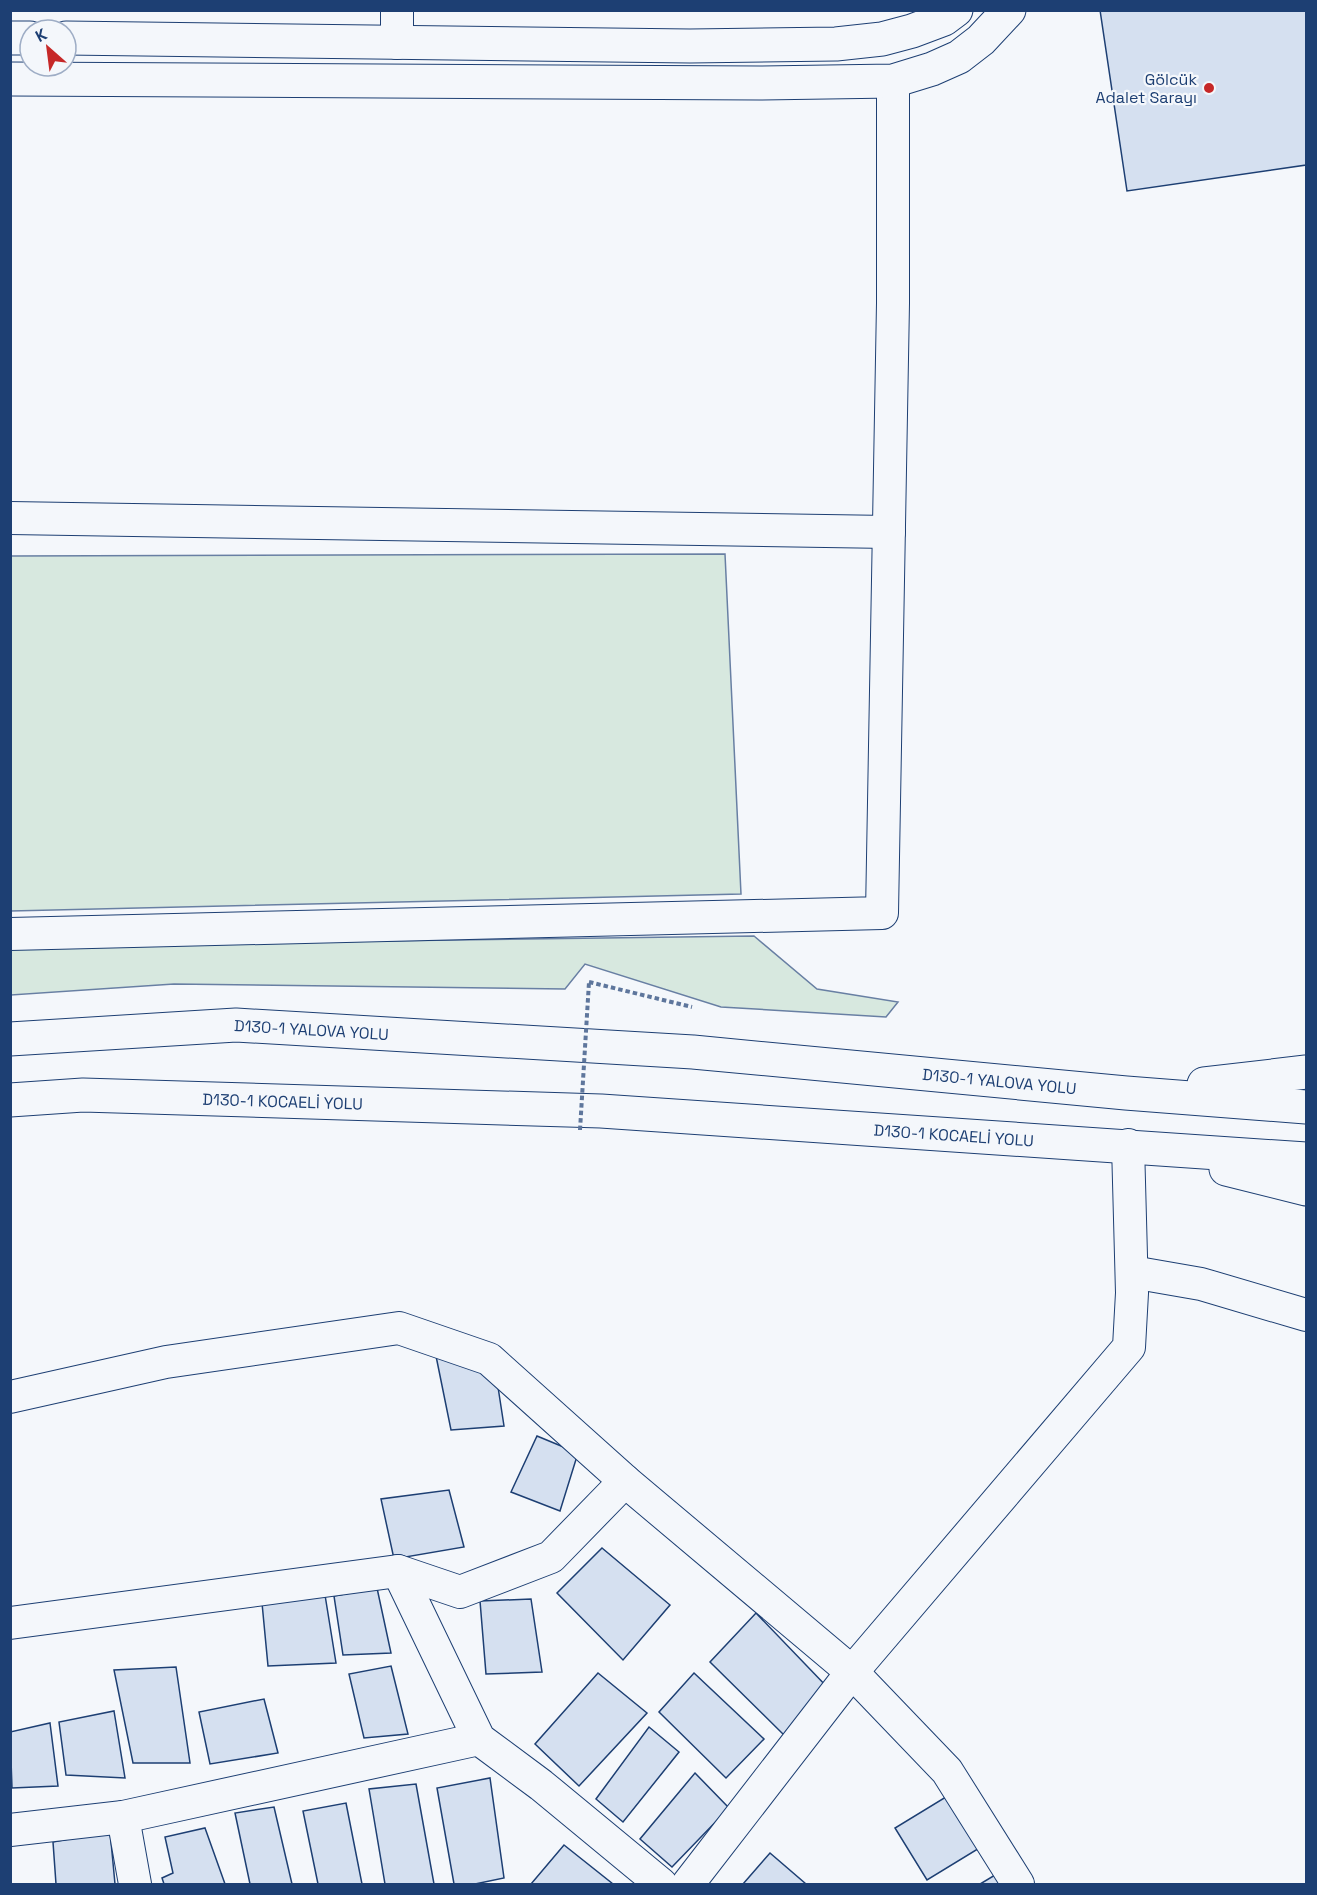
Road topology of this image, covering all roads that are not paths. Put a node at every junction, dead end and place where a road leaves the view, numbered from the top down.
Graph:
1 (397, 10) edge
2 (956, 10) edge
3 (1009, 10) edge
4 (78, 38) edge
5 (397, 43) junction
6 (10, 79) edge
7 (893, 81) junction
8 (10, 518) edge
9 (889, 532) junction
10 (10, 934) edge
11 (10, 1039) edge
12 (1306, 1072) edge
13 (1126, 1093) junction
14 (10, 1100) edge
15 (1306, 1107) edge
16 (1128, 1145) junction
17 (1306, 1159) edge
18 (1306, 1189) edge
19 (1132, 1272) junction
20 (1306, 1316) edge
21 (10, 1397) edge
22 (625, 1481) junction
23 (398, 1571) junction
24 (10, 1623) edge
25 (852, 1672) junction
26 (479, 1739) junction
27 (123, 1817) junction
28 (10, 1830) edge
29 (135, 1884) edge
30 (661, 1884) edge
31 (688, 1884) edge
32 (1018, 1884) edge

1 - 5 street
2 - 5 main road
3 - 7 main road
4 - 5 main road
6 - 7 main road
7 - 9 street
8 - 9 street
9 - 10 street
11 - 13 main road, D130-1 YALOVA YOLU
12 - 13 main road
13 - 15 main road, D130-1 YALOVA YOLU
14 - 16 main road, D130-1 KOCAELİ YOLU
16 - 17 main road, D130-1 KOCAELİ YOLU
16 - 18 main road
16 - 19 street
19 - 20 street
19 - 25 street
21 - 22 street
22 - 23 street
22 - 25 street
23 - 24 street
23 - 26 street
25 - 31 street
25 - 32 street
26 - 27 street
26 - 30 street
27 - 28 street
27 - 29 street

